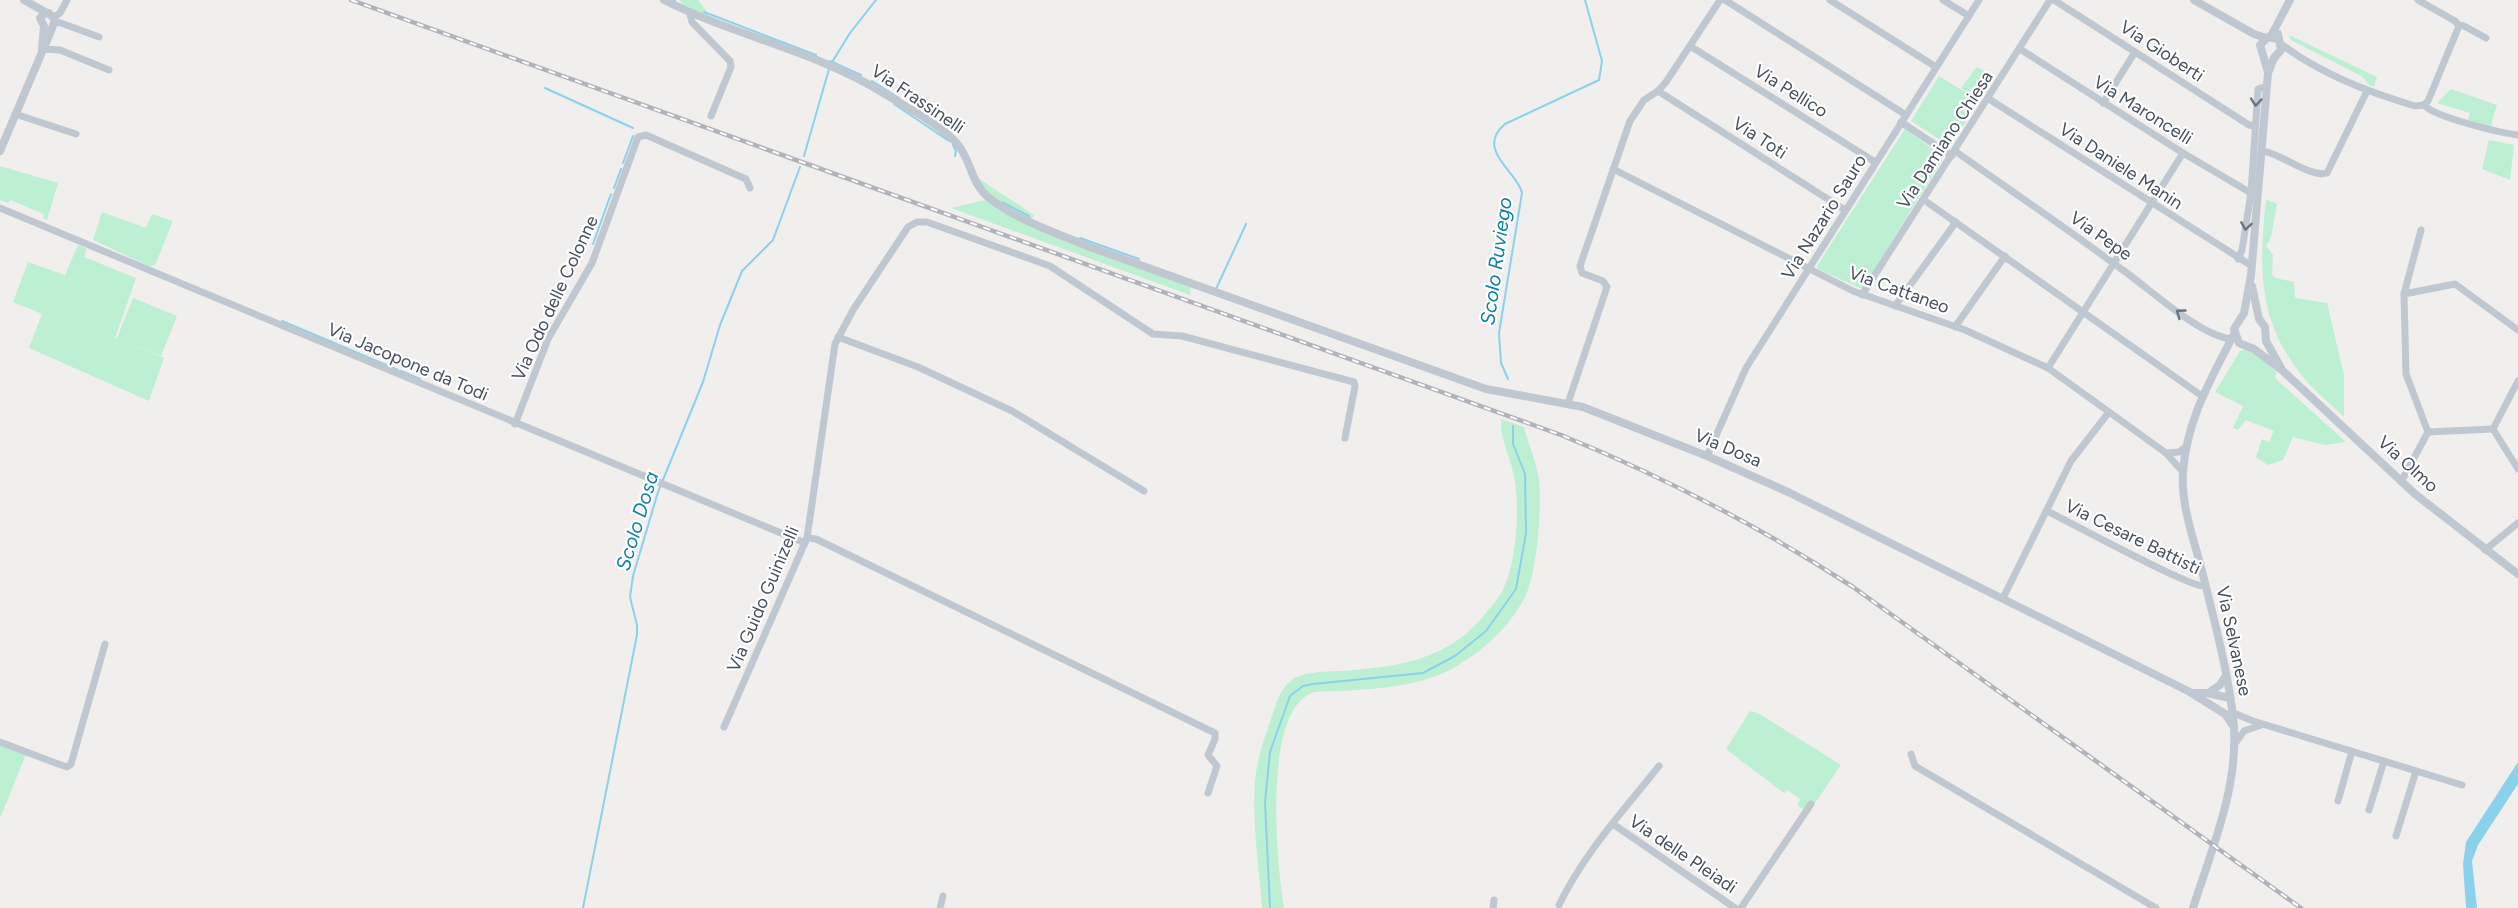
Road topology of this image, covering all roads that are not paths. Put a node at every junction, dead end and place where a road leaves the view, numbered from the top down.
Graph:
1 (24, 0) edge
2 (67, 0) edge
3 (664, 0) edge
4 (1720, 0) edge
5 (1725, 0) edge
6 (1830, 0) edge
7 (1943, 0) edge
8 (1979, 0) edge
9 (2052, 0) edge
10 (2194, 0) edge
11 (2290, 0) edge
12 (2418, 0) edge
13 (690, 14) junction
14 (1969, 16) junction
15 (49, 20) junction
16 (2458, 26) junction
17 (2254, 34) junction
18 (99, 37) dead end
19 (2486, 38) dead end
20 (2274, 39) junction
21 (1690, 46) junction
22 (42, 49) junction
23 (2020, 49) junction
24 (2135, 52) junction
25 (2269, 54) junction
26 (2296, 55) junction
27 (1936, 67) junction
28 (109, 70) dead end
29 (2267, 86) junction
30 (1658, 91) junction
31 (2367, 91) junction
32 (1989, 99) junction
33 (2103, 103) junction
34 (2424, 105) junction
35 (15, 114) junction
36 (1906, 115) junction
37 (711, 116) dead end
38 (1901, 122) junction
39 (2254, 126) junction
40 (76, 134) dead end
41 (2518, 135) edge
42 (0, 151) edge
43 (2262, 151) junction
44 (2183, 153) junction
45 (1953, 154) junction
46 (1875, 162) junction
47 (1613, 169) junction
48 (750, 188) dead end
49 (2254, 193) junction
50 (1924, 200) junction
51 (2152, 204) junction
52 (0, 208) edge
53 (1845, 210) junction
54 (1956, 222) junction
55 (2421, 230) dead end
56 (2005, 256) junction
57 (2238, 259) junction
58 (2114, 263) junction
59 (1807, 269) junction
60 (2251, 271) junction
61 (2404, 294) junction
62 (1862, 295) junction
63 (1226, 296) joint
64 (1895, 306) junction
65 (2083, 312) junction
66 (2241, 318) junction
67 (2259, 319) junction
68 (1955, 327) junction
69 (2518, 330) edge
70 (838, 337) junction
71 (2233, 337) junction
72 (2264, 337) junction
73 (2247, 347) junction
74 (2048, 368) junction
75 (2283, 371) junction
76 (2518, 381) edge
77 (2210, 382) junction
78 (2202, 396) junction
79 (1568, 403) junction
80 (2109, 412) junction
81 (515, 424) junction
82 (2493, 429) junction
83 (2428, 432) junction
84 (1345, 438) dead end
85 (2187, 446) junction
86 (2166, 453) junction
87 (1707, 456) junction
88 (2184, 462) junction
89 (2518, 469) edge
90 (2183, 472) junction
91 (2401, 482) junction
92 (1144, 490) dead end
93 (2047, 511) junction
94 (2518, 523) edge
95 (806, 541) junction
96 (2485, 550) junction
97 (2518, 574) edge
98 (2205, 586) junction
99 (2003, 598) junction
100 (105, 644) dead end
101 (2225, 677) junction
102 (2192, 693) junction
103 (2208, 693) junction
104 (2229, 698) junction
105 (2207, 704) junction
106 (2231, 712) junction
107 (2264, 724) junction
108 (724, 727) dead end
109 (2234, 727) junction
110 (0, 742) edge
111 (2234, 745) junction
112 (2352, 752) junction
113 (1911, 754) dead end
114 (2384, 761) junction
115 (1659, 766) dead end
116 (2416, 771) junction
117 (2462, 785) dead end
118 (1208, 793) dead end
119 (2338, 801) dead end
120 (1811, 804) dead end
121 (2369, 810) dead end
122 (1613, 824) junction
123 (2396, 836) dead end
124 (943, 896) dead end
125 (1559, 905) dead end
126 (940, 908) edge
127 (1736, 908) edge
128 (1741, 908) edge
129 (2156, 908) edge
130 (2193, 908) edge

1 - 15 street
2 - 15 street
3 - 13 street, Via Frassinelli
4 - 21 street
5 - 36 street
6 - 27 street
7 - 14 street
8 - 14 street, Via Nazario Sauro
9 - 23 street, Via Damiano Chiesa
9 - 24 street, Via Gioberti
10 - 17 street
11 - 20 street
12 - 16 street
13 - 37 street
13 - 63 street, Via Frassinelli
14 - 27 street, Via Nazario Sauro
15 - 18 street
15 - 22 street
16 - 19 street
16 - 34 street
17 - 20 street
17 - 25 street, Via Olmo
20 - 25 street
20 - 25 street
20 - 26 street
21 - 30 street
21 - 46 street, Via Pellico
22 - 28 street
22 - 35 street
23 - 32 street, Via Damiano Chiesa
23 - 33 street, Via Maroncelli
24 - 33 street
24 - 39 street, Via Gioberti
25 - 26 street
25 - 29 street, Via Olmo
26 - 31 street
27 - 36 street, Via Nazario Sauro
29 -> 39 street, Via Olmo
29 - 43 street, Via Olmo
30 - 47 street
30 - 53 street, Via Toti
31 - 34 street
31 - 43 street
32 - 45 street, Via Damiano Chiesa
32 - 51 street, Via Daniele Manin
33 - 44 street, Via Maroncelli
34 - 41 street
35 - 40 street
35 - 42 street
36 - 38 street, Via Nazario Sauro
38 - 45 street, Via Pepe
38 - 46 street, Via Nazario Sauro
39 - 49 street, Via Olmo
43 - 49 street, Via Olmo
44 - 49 street, Via Maroncelli
44 - 51 street
45 - 50 street, Via Damiano Chiesa
45 - 58 street, Via Pepe
46 - 53 street, Via Nazario Sauro
47 - 59 street, Via Cattaneo
47 - 79 street
48 - 81 street, Via Odo delle Colonne
49 -> 57 street, Via Olmo
49 - 60 street, Via Olmo
50 - 54 street
50 - 62 street, Via Damiano Chiesa
51 - 57 street, Via Daniele Manin
51 - 58 street
52 - 81 street, Via Jacopone da Todi
53 - 59 street, Via Nazario Sauro
54 - 56 street
54 - 64 street
55 - 61 street
56 - 65 street
56 - 68 street
57 - 60 street, Via Daniele Manin
58 - 65 street
71 -> 58 street, Via Pepe
59 - 62 street, Via Cattaneo
59 - 87 street, Via Nazario Sauro
60 - 66 street, Via Olmo
60 - 67 street, Via Olmo
61 - 69 street
61 - 83 street
62 - 64 street, Via Cattaneo
63 - 79 street, Via Dosa
64 - 68 street, Via Cattaneo
65 - 74 street
65 - 78 street
66 - 67 street
66 - 71 street, Via Olmo
67 - 72 street, Via Olmo
68 - 74 street, Via Cattaneo
70 - 84 street, Via Guido Guinizelli
70 - 92 street
70 - 95 street, Via Guido Guinizelli
71 - 73 street, Via Olmo
71 - 77 street, Via Selvanese
72 - 73 street
72 - 75 street, Via Olmo
73 - 75 street, Via Olmo
73 - 77 street, Via Selvanese
74 - 80 street, Via Cattaneo
75 - 91 street, Via Olmo
76 - 82 street
77 - 78 street, Via Selvanese
78 - 85 street, Via Selvanese
79 - 87 street, Via Dosa
80 - 86 street, Via Cattaneo
80 - 93 street, Via Cesare Battisti
81 - 95 street, Via Jacopone da Todi
82 - 83 street
82 - 89 street
83 - 91 street
85 - 86 street
85 - 88 street, Via Selvanese
86 - 88 street, Via Cattaneo
86 - 90 street, Via Cattaneo
87 - 99 street, Via Dosa
88 - 90 street, Via Selvanese
90 - 98 street, Via Selvanese
91 - 96 street, Via Olmo
93 - 98 street, Via Cesare Battisti
93 - 99 street, Via Cesare Battisti
94 - 96 street
95 - 108 street, Via Guido Guinizelli
95 - 118 street, Via Jacopone da Todi
96 - 97 street, Via Olmo
98 - 101 street, Via Selvanese
99 - 102 street, Via Dosa
100 - 110 street
101 - 103 street
101 - 104 street, Via Selvanese
102 - 103 street
102 - 105 street, Via Dosa
103 - 104 street
104 - 105 street
104 - 106 street, Via Selvanese
105 - 109 street, Via Dosa
106 - 107 street
106 - 109 street, Via Selvanese
107 - 111 street
107 - 112 street
109 - 111 street, Via Selvanese
111 - 130 street, Via Selvanese
112 - 114 street
112 - 119 street
113 - 129 street
114 - 116 street
114 - 121 street
115 - 122 street, Via delle Pleiadi
116 - 117 street
116 - 123 street
120 - 128 street, Via delle Pleiadi
122 - 125 street, Via delle Pleiadi
122 - 127 street, Via delle Pleiadi
124 - 126 street

